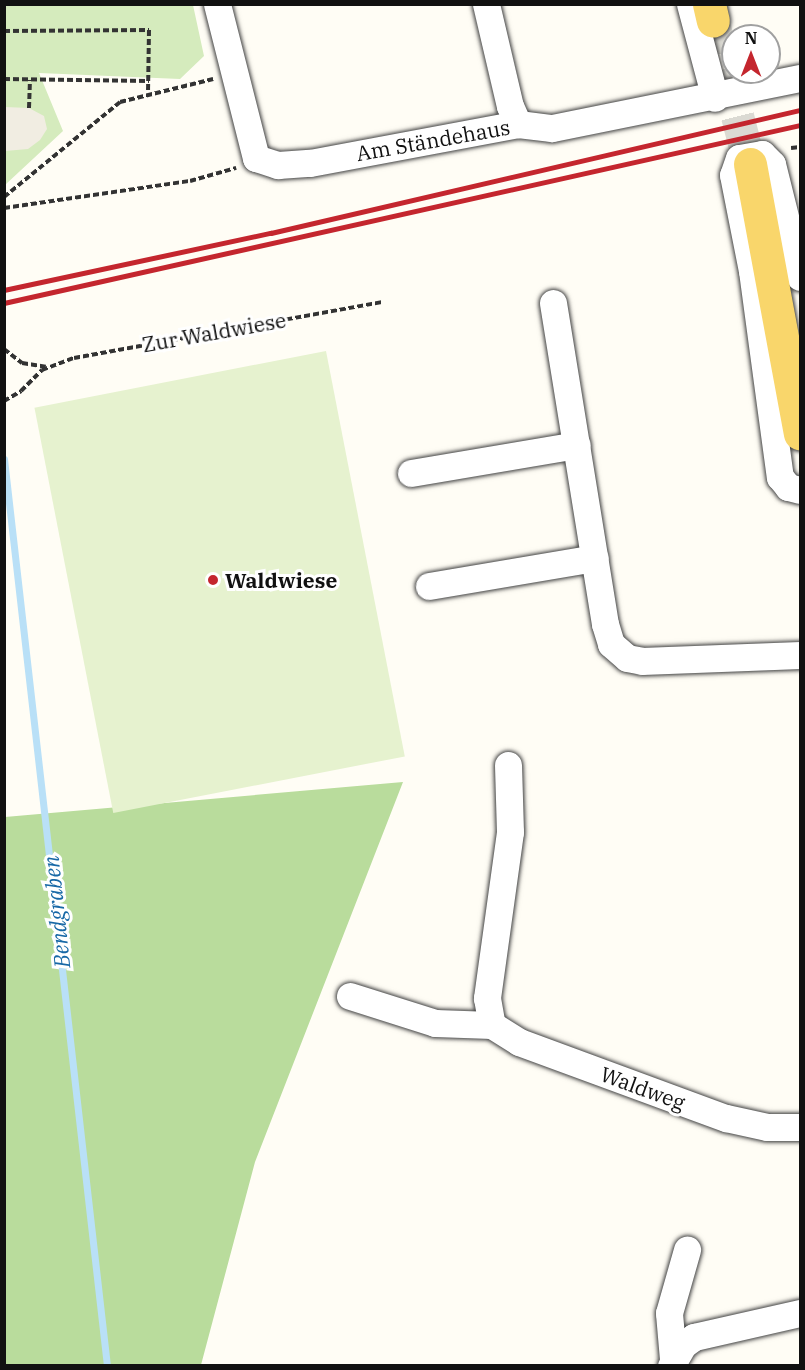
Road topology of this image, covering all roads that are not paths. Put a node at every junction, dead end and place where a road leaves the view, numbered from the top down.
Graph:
1 (486, 4) edge
2 (221, 6) edge
3 (704, 10) edge
4 (801, 78) edge
5 (715, 98) junction
6 (518, 124) junction
7 (750, 164) tunnel mouth
8 (801, 278) edge
9 (554, 303) dead end
10 (801, 433) edge
11 (577, 445) junction
12 (411, 473) dead end
13 (801, 490) edge
14 (595, 558) junction
15 (429, 586) dead end
16 (801, 655) edge
17 (508, 765) dead end
18 (350, 996) dead end
19 (492, 1025) junction
20 (801, 1128) edge
21 (687, 1250) dead end
22 (801, 1313) edge
23 (672, 1362) edge

1 - 6 street
2 - 6 street, Am Ständehaus
3 - 5 street
4 - 5 street, Am Ständehaus
5 - 6 street, Am Ständehaus
7 - 10 main road
8 - 13 street
9 - 11 street
11 - 12 street
11 - 14 street
14 - 15 street
14 - 16 street
17 - 19 street
18 - 19 street
19 - 20 street, Waldweg
21 - 23 street
22 - 23 street

